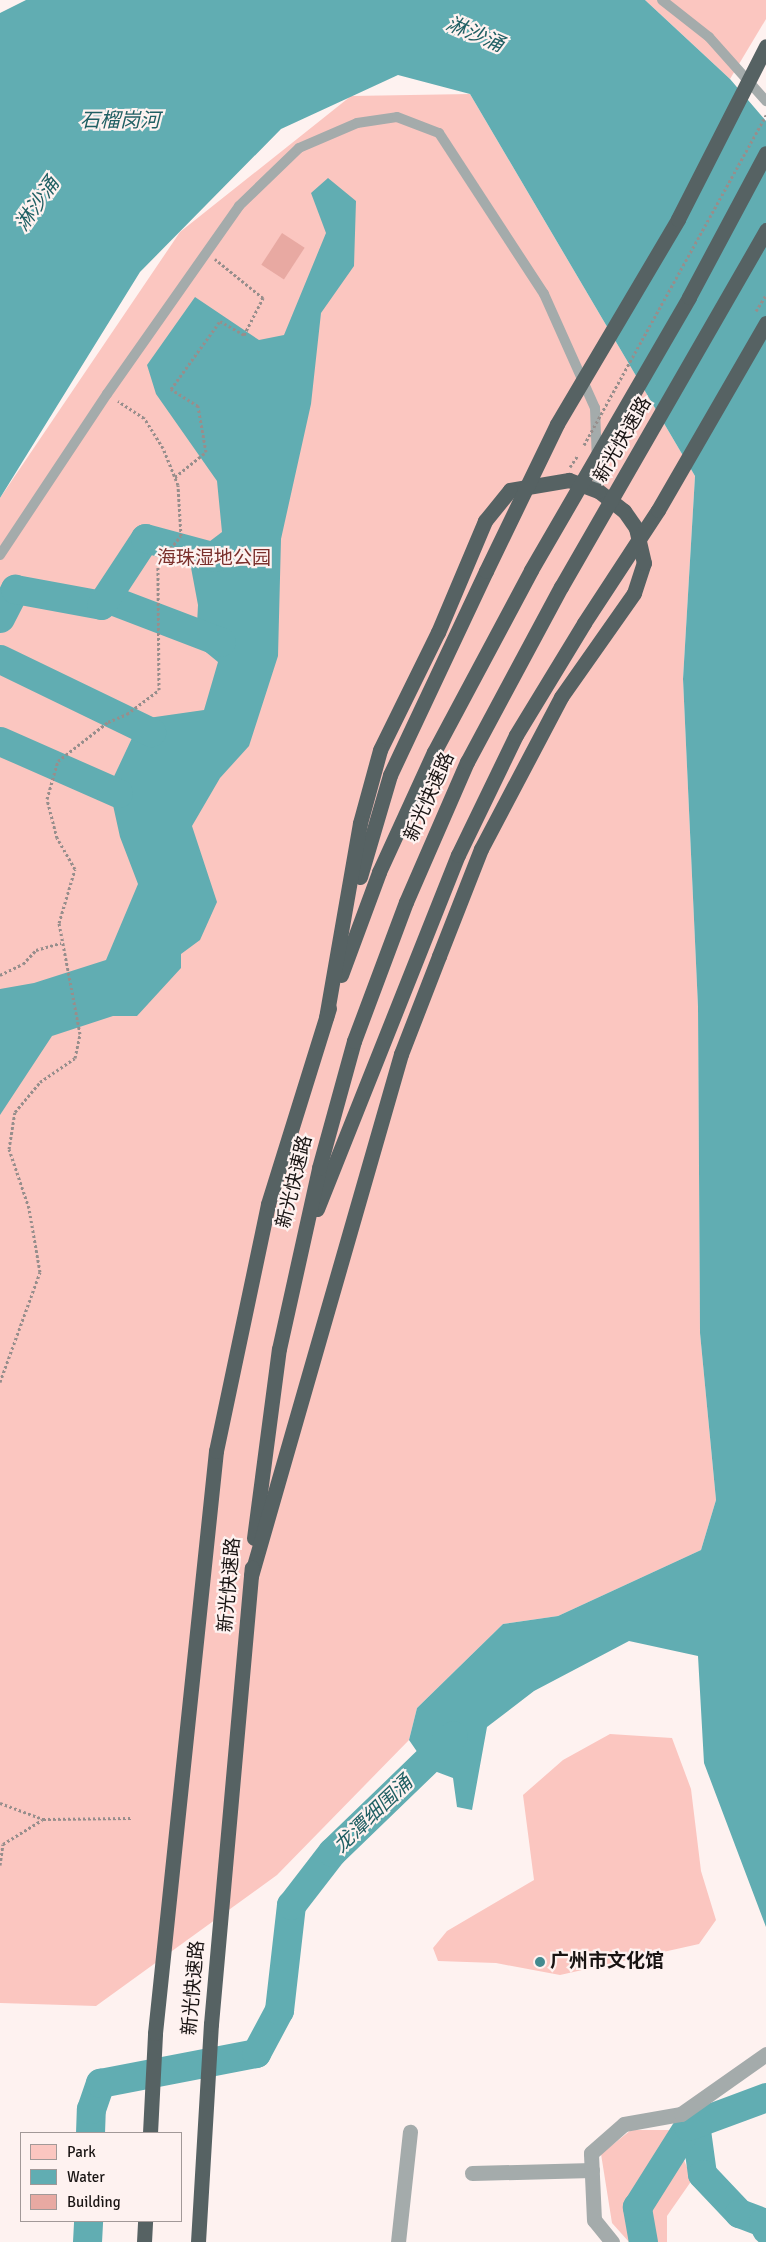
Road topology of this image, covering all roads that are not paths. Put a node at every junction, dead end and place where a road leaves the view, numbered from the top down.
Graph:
1 (662, 0) edge
2 (766, 46) edge
3 (766, 101) edge
4 (766, 154) edge
5 (766, 230) edge
6 (766, 323) edge
7 (598, 491) junction
8 (0, 555) edge
9 (326, 1017) junction
10 (297, 1262) junction
11 (251, 1576) junction
12 (766, 2054) edge
13 (150, 2132) edge
14 (410, 2132) dead end
15 (592, 2170) junction
16 (472, 2173) dead end
17 (145, 2222) edge
18 (144, 2242) edge
19 (198, 2242) edge
20 (398, 2242) edge
21 (612, 2242) edge

1 - 3 lane
2 - 9 highway, bridge
4 - 9 highway, 新光快速路, bridge
5 - 10 highway, 新光快速路, bridge
6 - 10 highway, bridge
7 - 8 lane
7 - 9 highway
7 - 11 highway
9 - 13 highway, 新光快速路
10 - 11 highway, 新光快速路
11 - 19 highway, 新光快速路
12 - 15 street
14 - 20 street
15 - 16 street
15 - 21 street
17 - 18 highway

